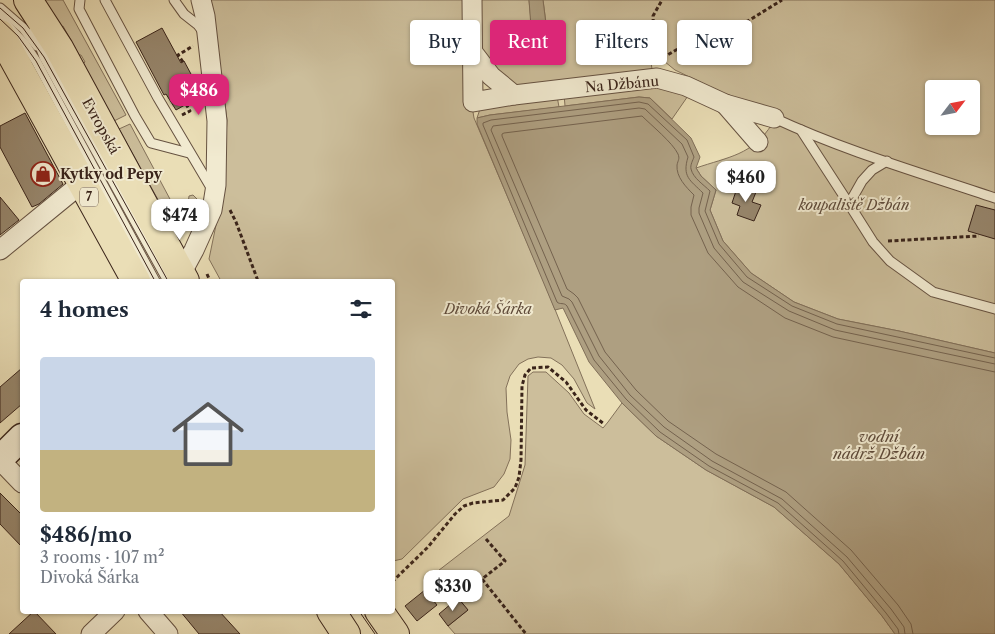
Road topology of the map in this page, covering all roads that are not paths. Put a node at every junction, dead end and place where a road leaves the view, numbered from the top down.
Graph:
1 (80, 0) edge
2 (105, 0) edge
3 (174, 0) edge
4 (201, 0) edge
5 (472, 0) edge
6 (11, 14) edge
7 (472, 20) edge
8 (207, 37) junction
9 (44, 57) junction
10 (480, 62) edge
11 (472, 65) edge
12 (514, 95) junction
13 (725, 104) junction
14 (774, 118) joint
15 (801, 130) junction
16 (758, 142) dead end
17 (189, 152) junction
18 (886, 161) junction
19 (82, 183) junction
20 (995, 198) edge
21 (220, 199) junction
22 (849, 204) junction
23 (0, 250) edge
24 (135, 279) edge
25 (154, 279) edge
26 (178, 279) edge
27 (995, 309) edge
28 (20, 439) edge
29 (0, 460) edge
30 (20, 480) edge
31 (112, 614) edge
32 (151, 614) edge
33 (332, 614) edge
34 (381, 614) edge
35 (91, 634) edge
36 (168, 634) edge
37 (346, 634) edge
38 (395, 634) edge

1 - 17 lane
2 - 17 lane
3 - 8 lane
4 - 8 street
5 - 7 street, Na Džbánu
6 - 9 lane
6 - 9 lane
6 - 19 main road, 7
6 - 25 lane
6 - 26 main road, Evropská
8 - 21 street
9 - 26 lane
10 - 12 street
11 - 12 street, Na Džbánu
12 - 13 street, Na Džbánu
13 - 14 street, Na Džbánu
13 - 16 street, Na Džbánu
14 - 15 lane
15 - 18 lane
15 - 22 lane
17 - 21 lane
18 - 20 lane
18 - 22 lane
19 - 23 street
19 - 24 main road, 7
21 - 26 street
22 - 27 lane
28 - 29 street
29 - 30 street
31 - 35 street
32 - 36 street
33 - 37 main road
34 - 38 main road

